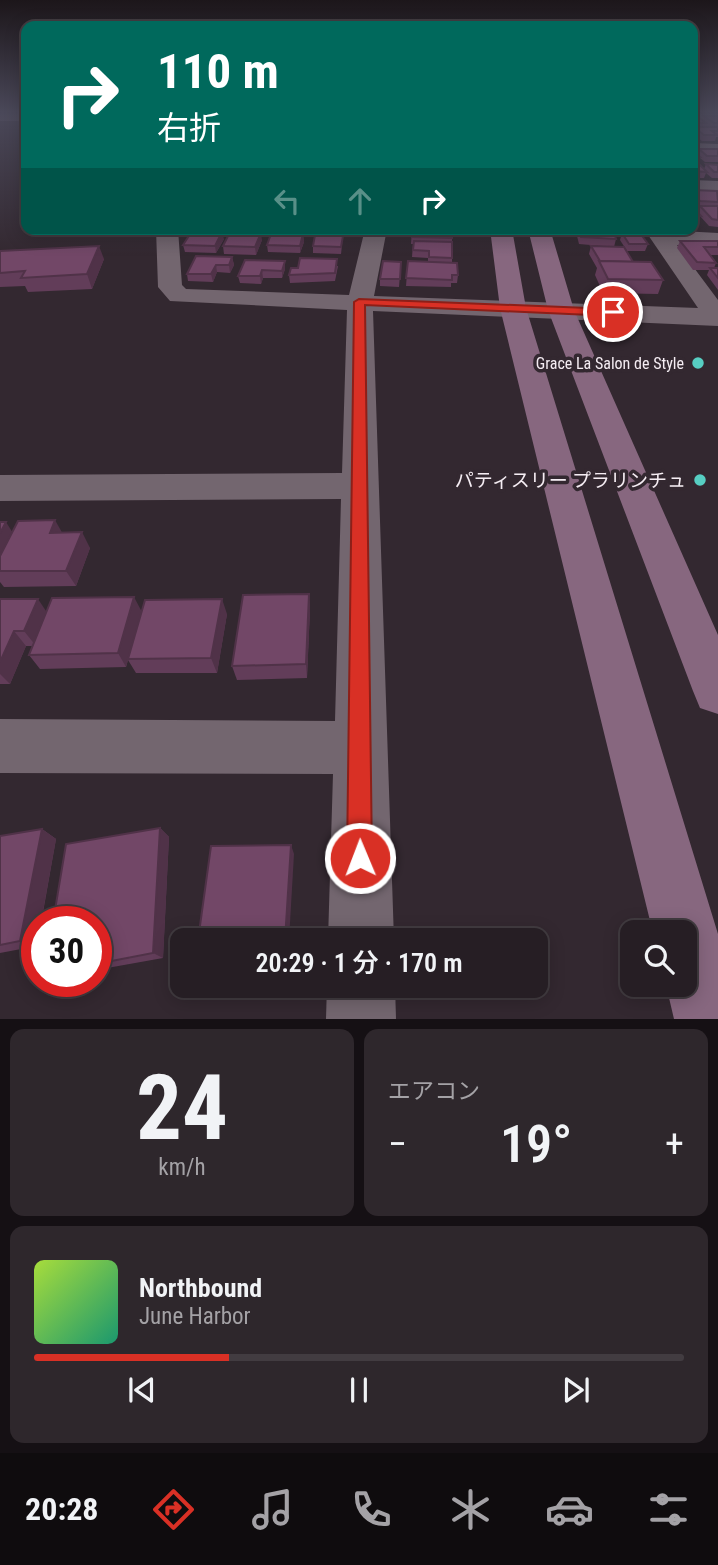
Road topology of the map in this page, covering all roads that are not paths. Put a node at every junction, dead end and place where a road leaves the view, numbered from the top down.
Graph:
1 (698, 186) edge
2 (718, 187) edge
3 (167, 235) edge
4 (375, 235) edge
5 (502, 235) edge
6 (541, 235) edge
7 (657, 235) edge
8 (666, 235) edge
9 (718, 240) edge
10 (359, 302) junction
11 (513, 308) junction
12 (561, 310) junction
13 (718, 317) edge
14 (359, 486) junction
15 (0, 488) edge
16 (718, 691) edge
17 (0, 746) edge
18 (358, 748) junction
19 (360, 928) edge
20 (361, 998) edge
21 (361, 1019) edge
22 (709, 1019) edge

1 - 2 street
3 - 10 street
4 - 10 street
5 - 11 street
6 - 12 street
7 - 13 street
8 - 9 street
10 - 11 street
10 - 14 street
11 - 12 street
11 - 22 street
12 - 13 street
12 - 16 street
14 - 15 street
14 - 18 street
17 - 18 street
18 - 19 street
20 - 21 street

